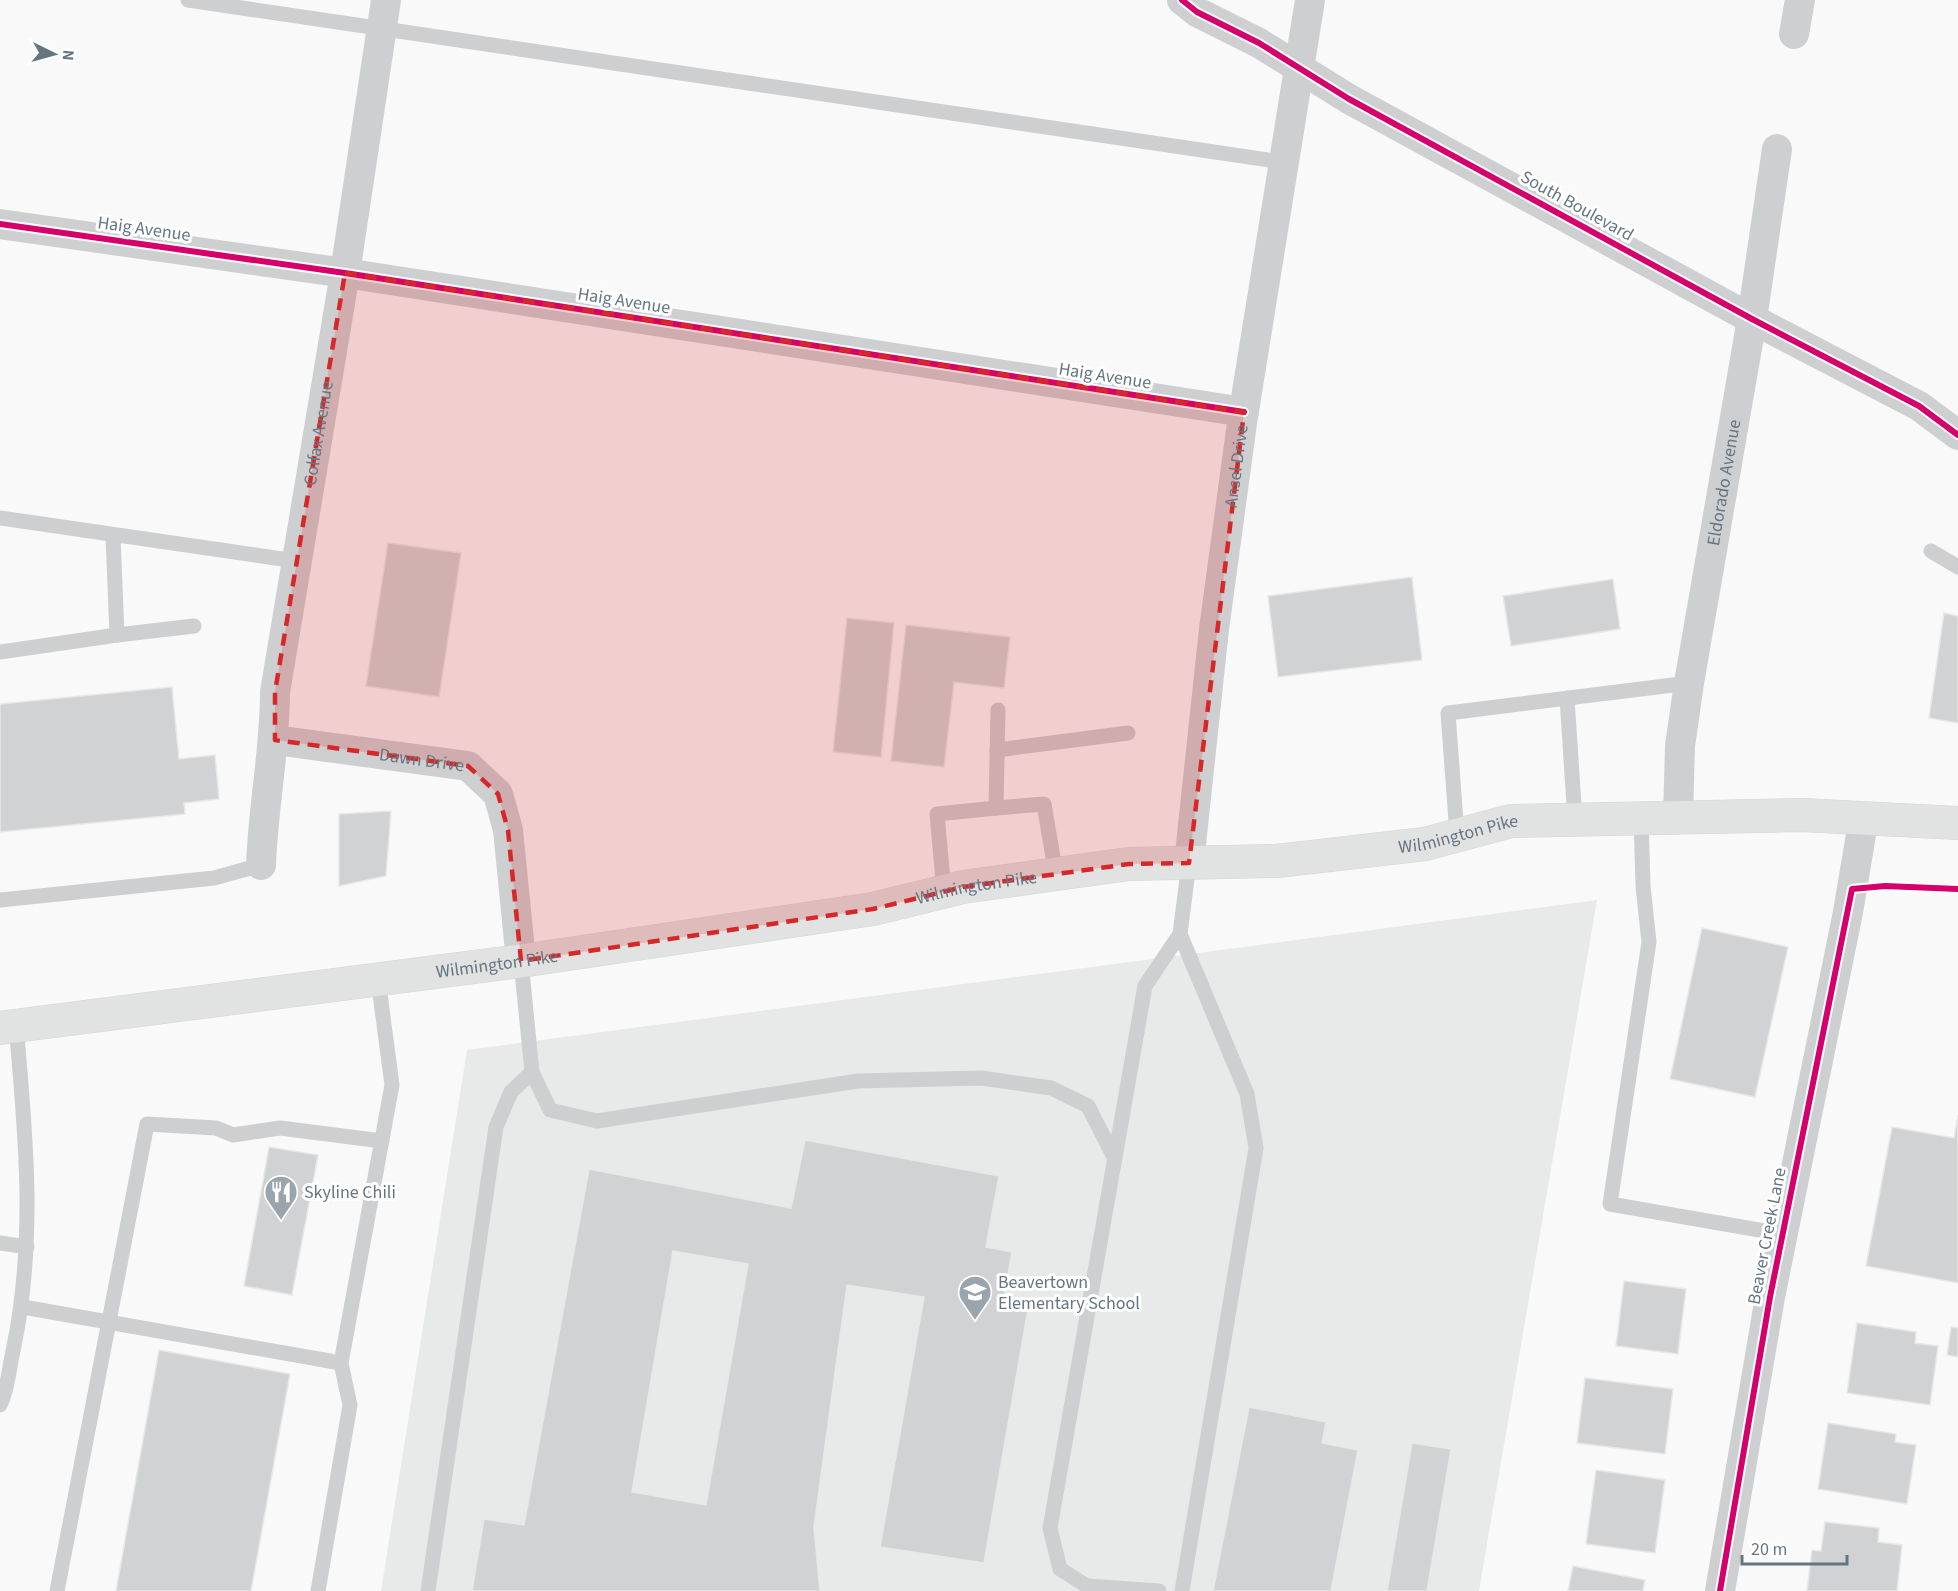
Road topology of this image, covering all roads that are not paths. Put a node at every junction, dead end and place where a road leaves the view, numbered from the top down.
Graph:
1 (188, 0) edge
2 (386, 0) edge
3 (1182, 0) edge
4 (1310, 0) edge
5 (1800, 0) edge
6 (381, 31) junction
7 (1794, 34) dead end
8 (1298, 69) junction
9 (1776, 149) dead end
10 (1282, 162) junction
11 (0, 224) edge
12 (345, 273) junction
13 (1752, 319) junction
14 (1244, 412) junction
15 (1958, 435) edge
16 (0, 518) edge
17 (113, 536) junction
18 (1930, 551) dead end
19 (296, 561) junction
20 (1958, 567) edge
21 (195, 626) dead end
22 (117, 635) junction
23 (0, 652) edge
24 (1689, 683) junction
25 (1567, 698) junction
26 (998, 710) dead end
27 (1128, 733) dead end
28 (275, 740) junction
29 (997, 750) junction
30 (996, 808) junction
31 (1678, 817) junction
32 (1864, 817) junction
33 (1641, 818) junction
34 (1575, 821) junction
35 (1958, 823) edge
36 (1457, 835) junction
37 (1189, 863) junction
38 (261, 865) joint
39 (1056, 874) junction
40 (944, 892) junction
41 (0, 900) edge
42 (1180, 934) junction
43 (521, 961) junction
44 (378, 979) junction
45 (8, 1027) edge
46 (532, 1072) junction
47 (382, 1141) junction
48 (1114, 1157) junction
49 (1782, 1234) junction
50 (0, 1242) edge
51 (27, 1247) junction
52 (22, 1307) junction
53 (109, 1322) junction
54 (341, 1362) junction
55 (0, 1405) edge
56 (57, 1591) edge
57 (318, 1591) edge
58 (428, 1591) edge
59 (1159, 1591) edge
60 (1182, 1591) edge
61 (1720, 1591) edge

1 - 6 lane
2 - 6 street, Colfax Avenue
3 - 8 street, South Boulevard
4 - 8 street, Ansel Drive
5 - 7 street
6 - 10 lane
6 - 12 street, Colfax Avenue
8 - 10 street, Ansel Drive
8 - 13 street, South Boulevard
9 - 13 street, Eldorado Avenue
10 - 14 street, Ansel Drive
11 - 12 street, Haig Avenue
12 - 14 street, Haig Avenue
12 - 19 street, Colfax Avenue
13 - 15 street, South Boulevard
13 - 24 street, Eldorado Avenue
14 - 37 street, Ansel Drive
16 - 17 lane
17 - 19 lane
17 - 22 lane
18 - 20 lane
19 - 28 street, Colfax Avenue
21 - 22 lane
22 - 23 lane
24 - 25 lane
24 - 31 street, Eldorado Avenue
25 - 34 lane
25 - 36 lane
26 - 29 lane
27 - 29 lane
28 - 38 street, Colfax Avenue
28 - 43 street, Dawn Drive
29 - 30 lane
30 - 39 lane
30 - 40 lane
31 - 32 main road, Wilmington Pike
31 - 33 main road, Wilmington Pike
32 - 35 main road, Wilmington Pike
32 - 49 street, Beaver Creek Lane
33 - 34 main road, Wilmington Pike
33 - 49 lane
34 - 36 main road, Wilmington Pike
36 - 37 main road, Wilmington Pike
37 - 39 main road, Wilmington Pike
37 - 42 lane
38 - 41 lane
39 - 40 main road, Wilmington Pike
40 - 43 main road, Wilmington Pike
42 - 48 lane
42 - 60 lane
43 - 44 main road, Wilmington Pike
43 - 46 lane
44 - 45 main road, Wilmington Pike
44 - 47 lane
45 - 51 lane
46 - 48 lane
46 - 58 lane
47 - 53 lane
47 - 54 lane
48 - 59 lane
49 - 61 street, Beaver Creek Lane
50 - 51 lane
51 - 52 lane
52 - 53 lane
52 - 55 lane
53 - 54 lane
53 - 56 lane
54 - 57 lane

